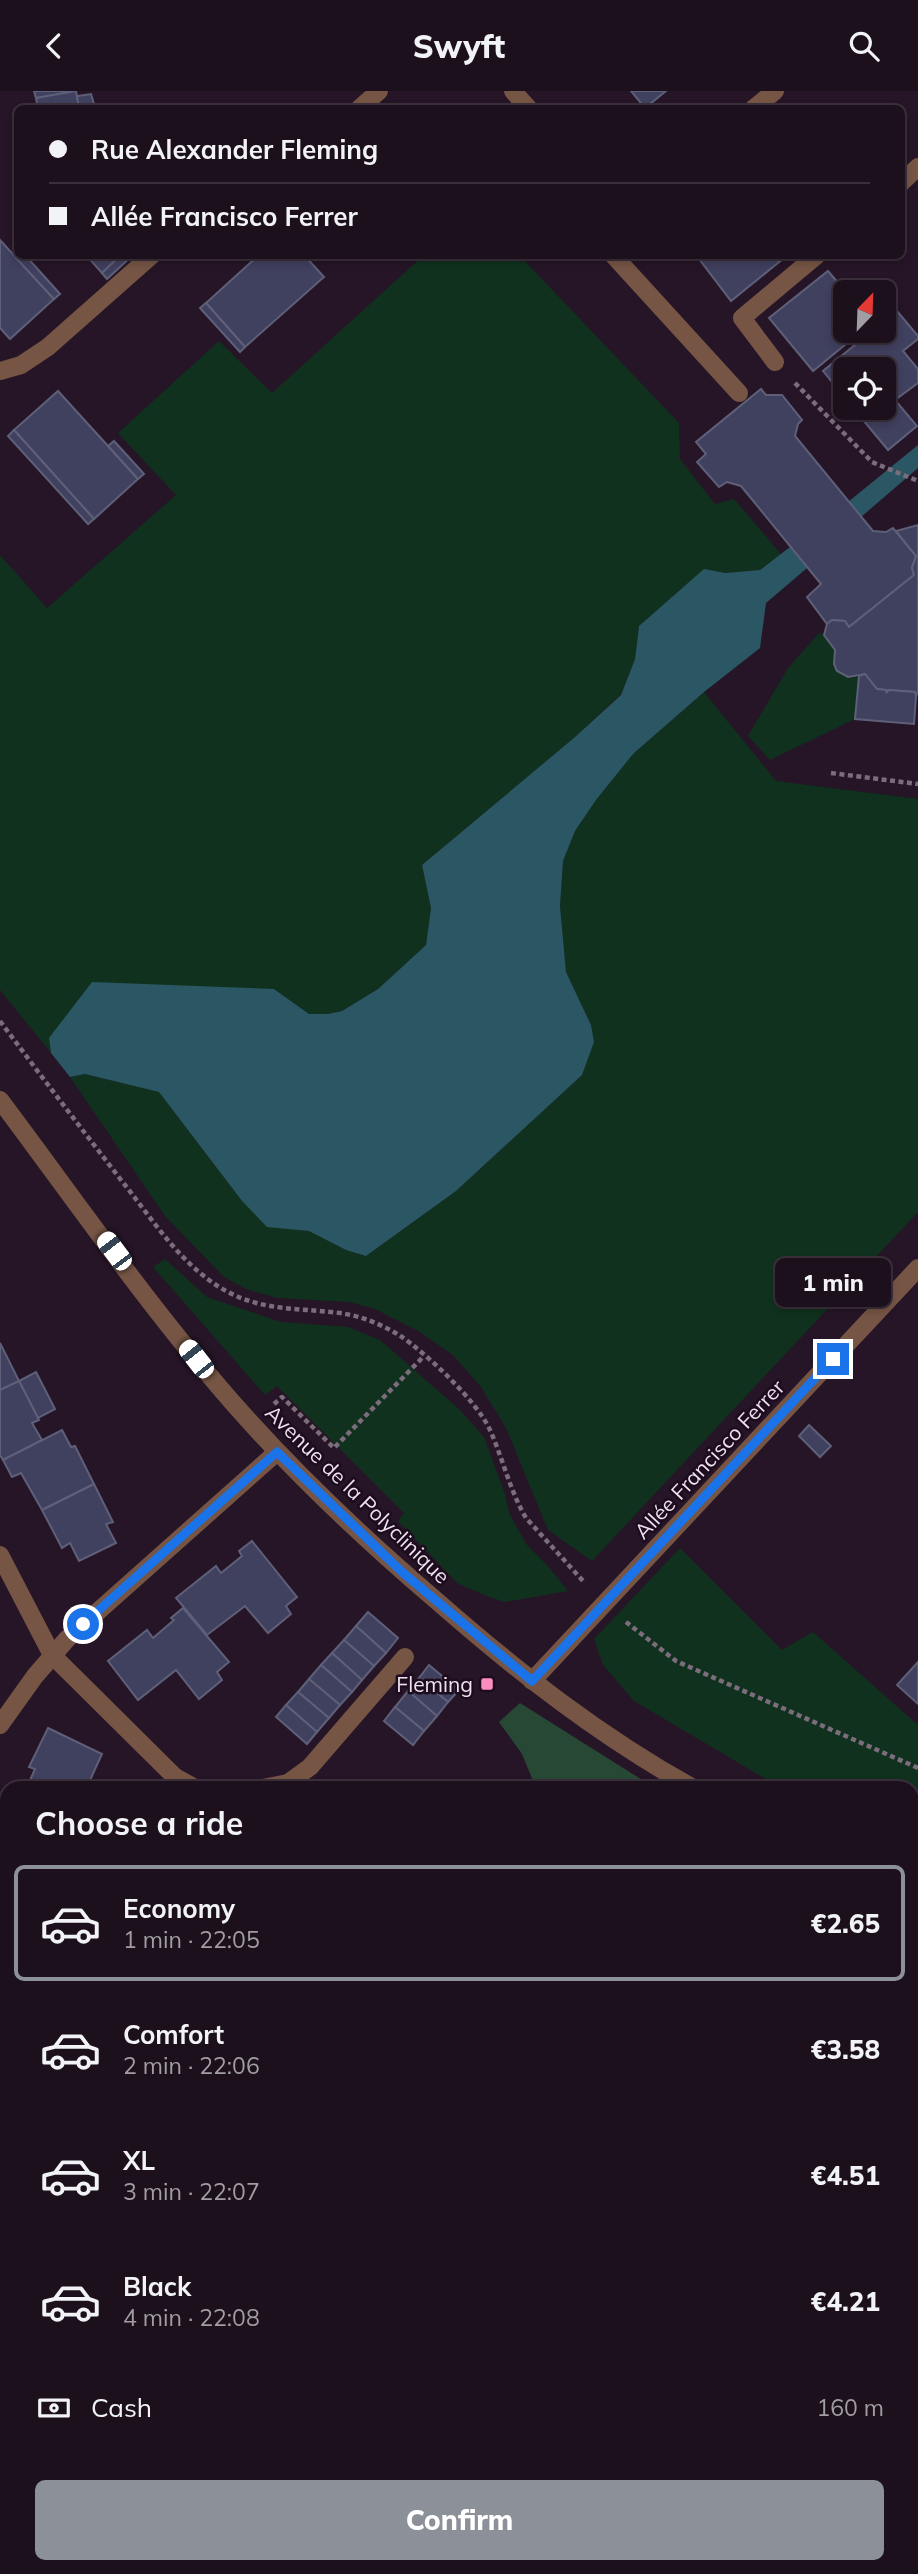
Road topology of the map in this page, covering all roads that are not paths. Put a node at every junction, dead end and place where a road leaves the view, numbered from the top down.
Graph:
1 (379, 91) edge
2 (513, 91) edge
3 (363, 105) edge
4 (525, 105) edge
5 (918, 167) edge
6 (905, 179) edge
7 (147, 259) edge
8 (617, 259) edge
9 (812, 259) edge
10 (775, 362) road end
11 (0, 372) edge
12 (740, 393) dead end
13 (0, 1100) edge
14 (918, 1268) edge
15 (277, 1452) junction
16 (0, 1555) edge
17 (52, 1655) junction
18 (405, 1657) dead end
19 (532, 1681) junction
20 (0, 1725) edge
21 (182, 1781) edge
22 (291, 1781) edge
23 (682, 1781) edge

1 - 3 street
2 - 4 street
5 - 6 street
7 - 11 street
8 - 12 street
9 - 10 street
13 - 15 street, Avenue de la Polyclinique
14 - 19 street, Allée Francisco Ferrer
15 - 17 street
15 - 19 street, Avenue de la Polyclinique
16 - 17 street
17 - 20 street
17 - 21 street
18 - 22 street
19 - 23 street, Avenue de la Polyclinique

